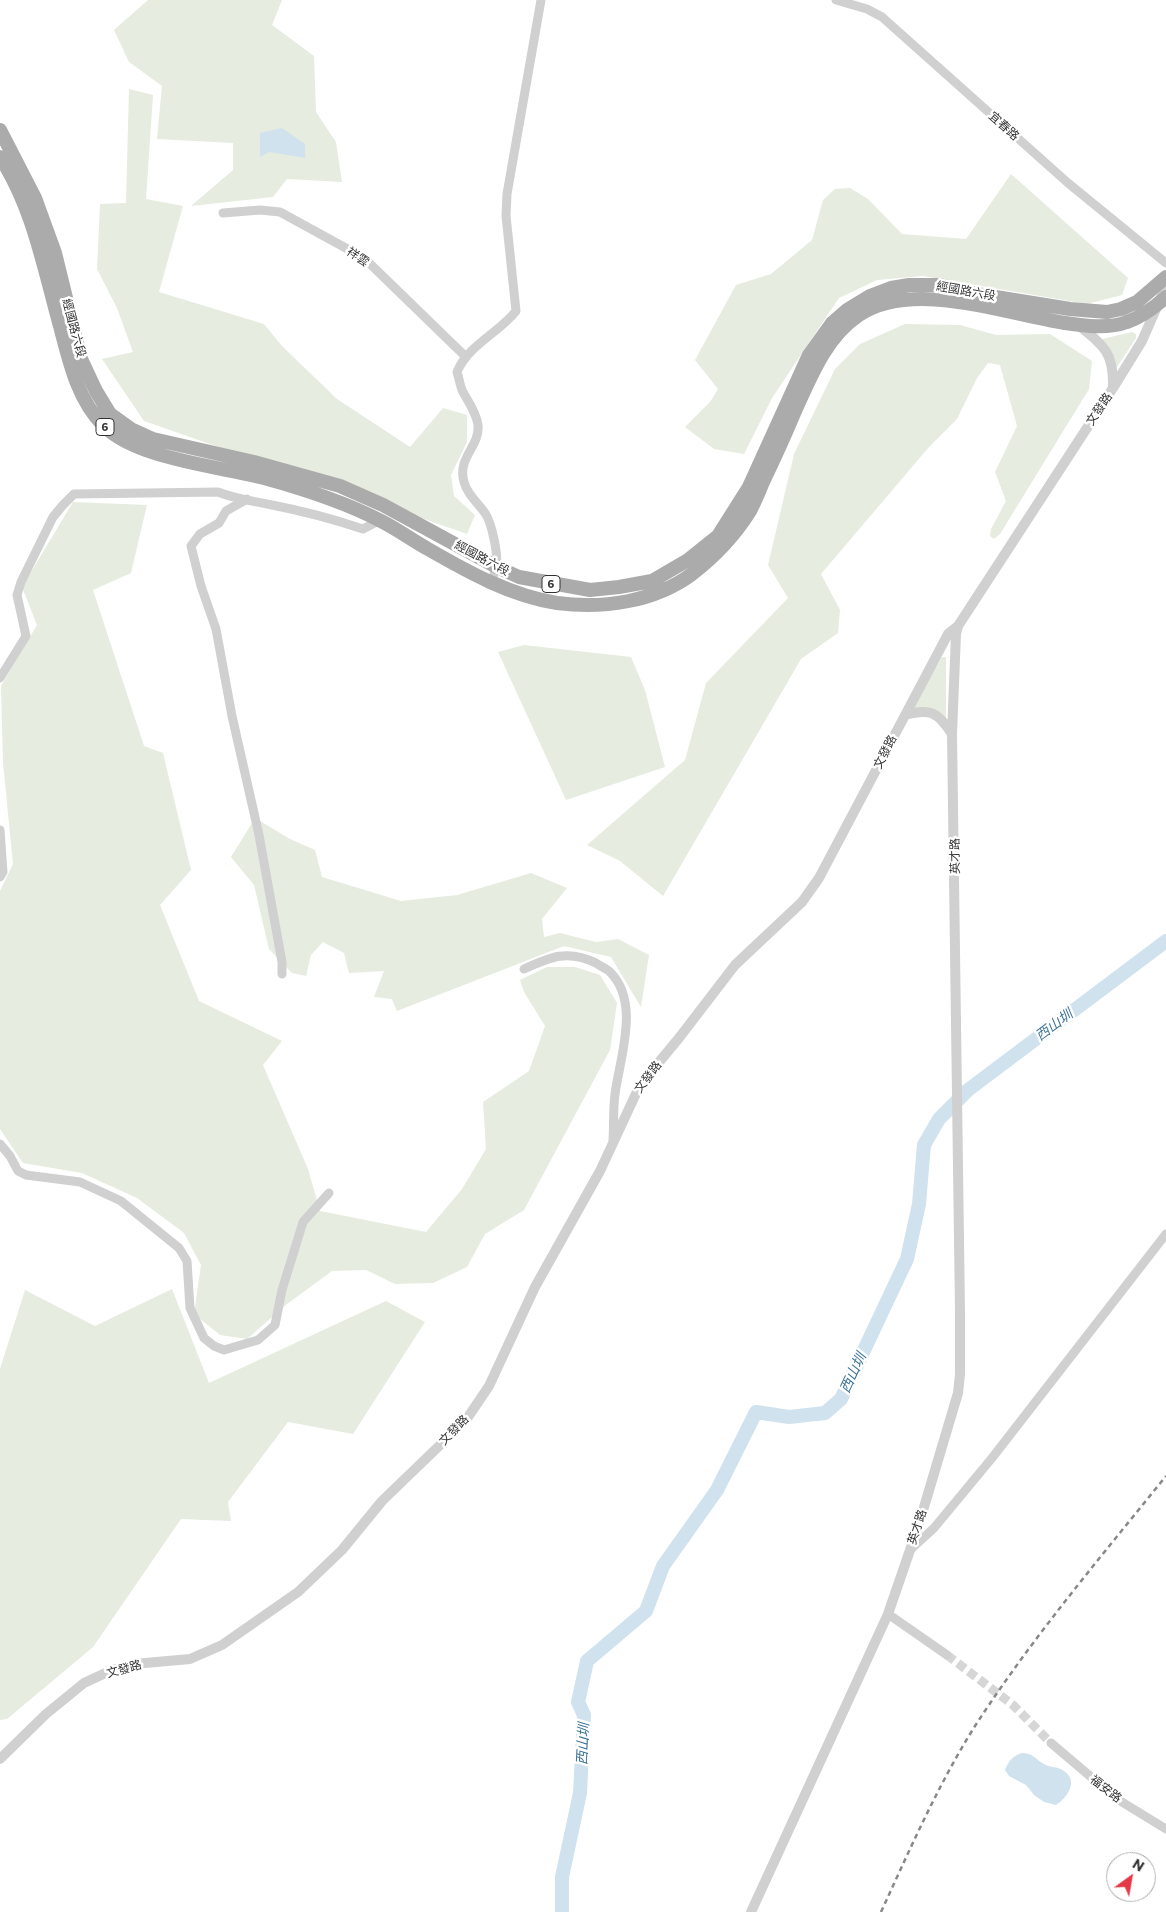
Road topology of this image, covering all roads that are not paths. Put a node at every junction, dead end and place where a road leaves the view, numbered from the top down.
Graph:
1 (541, 0) edge
2 (836, 0) edge
3 (0, 130) edge
4 (0, 157) edge
5 (26, 193) junction
6 (223, 213) dead end
7 (1166, 263) edge
8 (1166, 277) edge
9 (1166, 286) edge
10 (935, 292) junction
11 (1161, 302) edge
12 (1078, 325) junction
13 (466, 357) junction
14 (1113, 388) junction
15 (248, 499) junction
16 (387, 508) junction
17 (380, 520) junction
18 (497, 567) junction
19 (491, 583) junction
20 (958, 626) junction
21 (0, 678) edge
22 (905, 715) junction
23 (952, 734) junction
24 (0, 830) edge
25 (0, 878) edge
26 (524, 969) dead end
27 (282, 974) dead end
28 (613, 1143) junction
29 (0, 1144) edge
30 (329, 1193) dead end
31 (1166, 1234) edge
32 (910, 1550) junction
33 (888, 1614) junction
34 (947, 1655) tunnel mouth
35 (1051, 1743) tunnel mouth
36 (0, 1758) edge
37 (1166, 1829) edge
38 (751, 1912) edge

1 - 13 street
2 - 7 street, 宜春路
3 - 5 main road, 經國路六段 / 6
4 - 5 main road, 經國路六段 / 6
5 - 16 main road, 經國路六段 / 6
5 - 17 main road, 經國路六段 / 6
6 - 13 street, 祥雲
8 - 10 main road, 經國路六段 / 6
9 - 11 street, 文發路
10 - 12 main road, 經國路六段 / 6
10 - 18 main road, 經國路六段 / 6
10 - 19 main road, 經國路六段 / 6
11 - 12 main road, 經國路六段 / 6
11 - 14 street, 文發路
12 - 14 street
13 - 18 street
14 - 20 street, 文發路
15 - 17 street
15 - 21 street
15 - 27 street
16 - 17 main road
16 - 18 main road, 經國路六段 / 6
17 - 19 main road, 經國路六段 / 6
18 - 19 street
20 - 22 street, 文發路
20 - 23 street, 英才路
22 - 23 street
22 - 28 street, 文發路
23 - 32 street, 英才路
24 - 25 street
26 - 28 street
28 - 36 street, 文發路
29 - 30 street
31 - 32 street
32 - 33 street, 英才路
33 - 34 street
33 - 38 street, 英才路
35 - 37 street, 福安路

